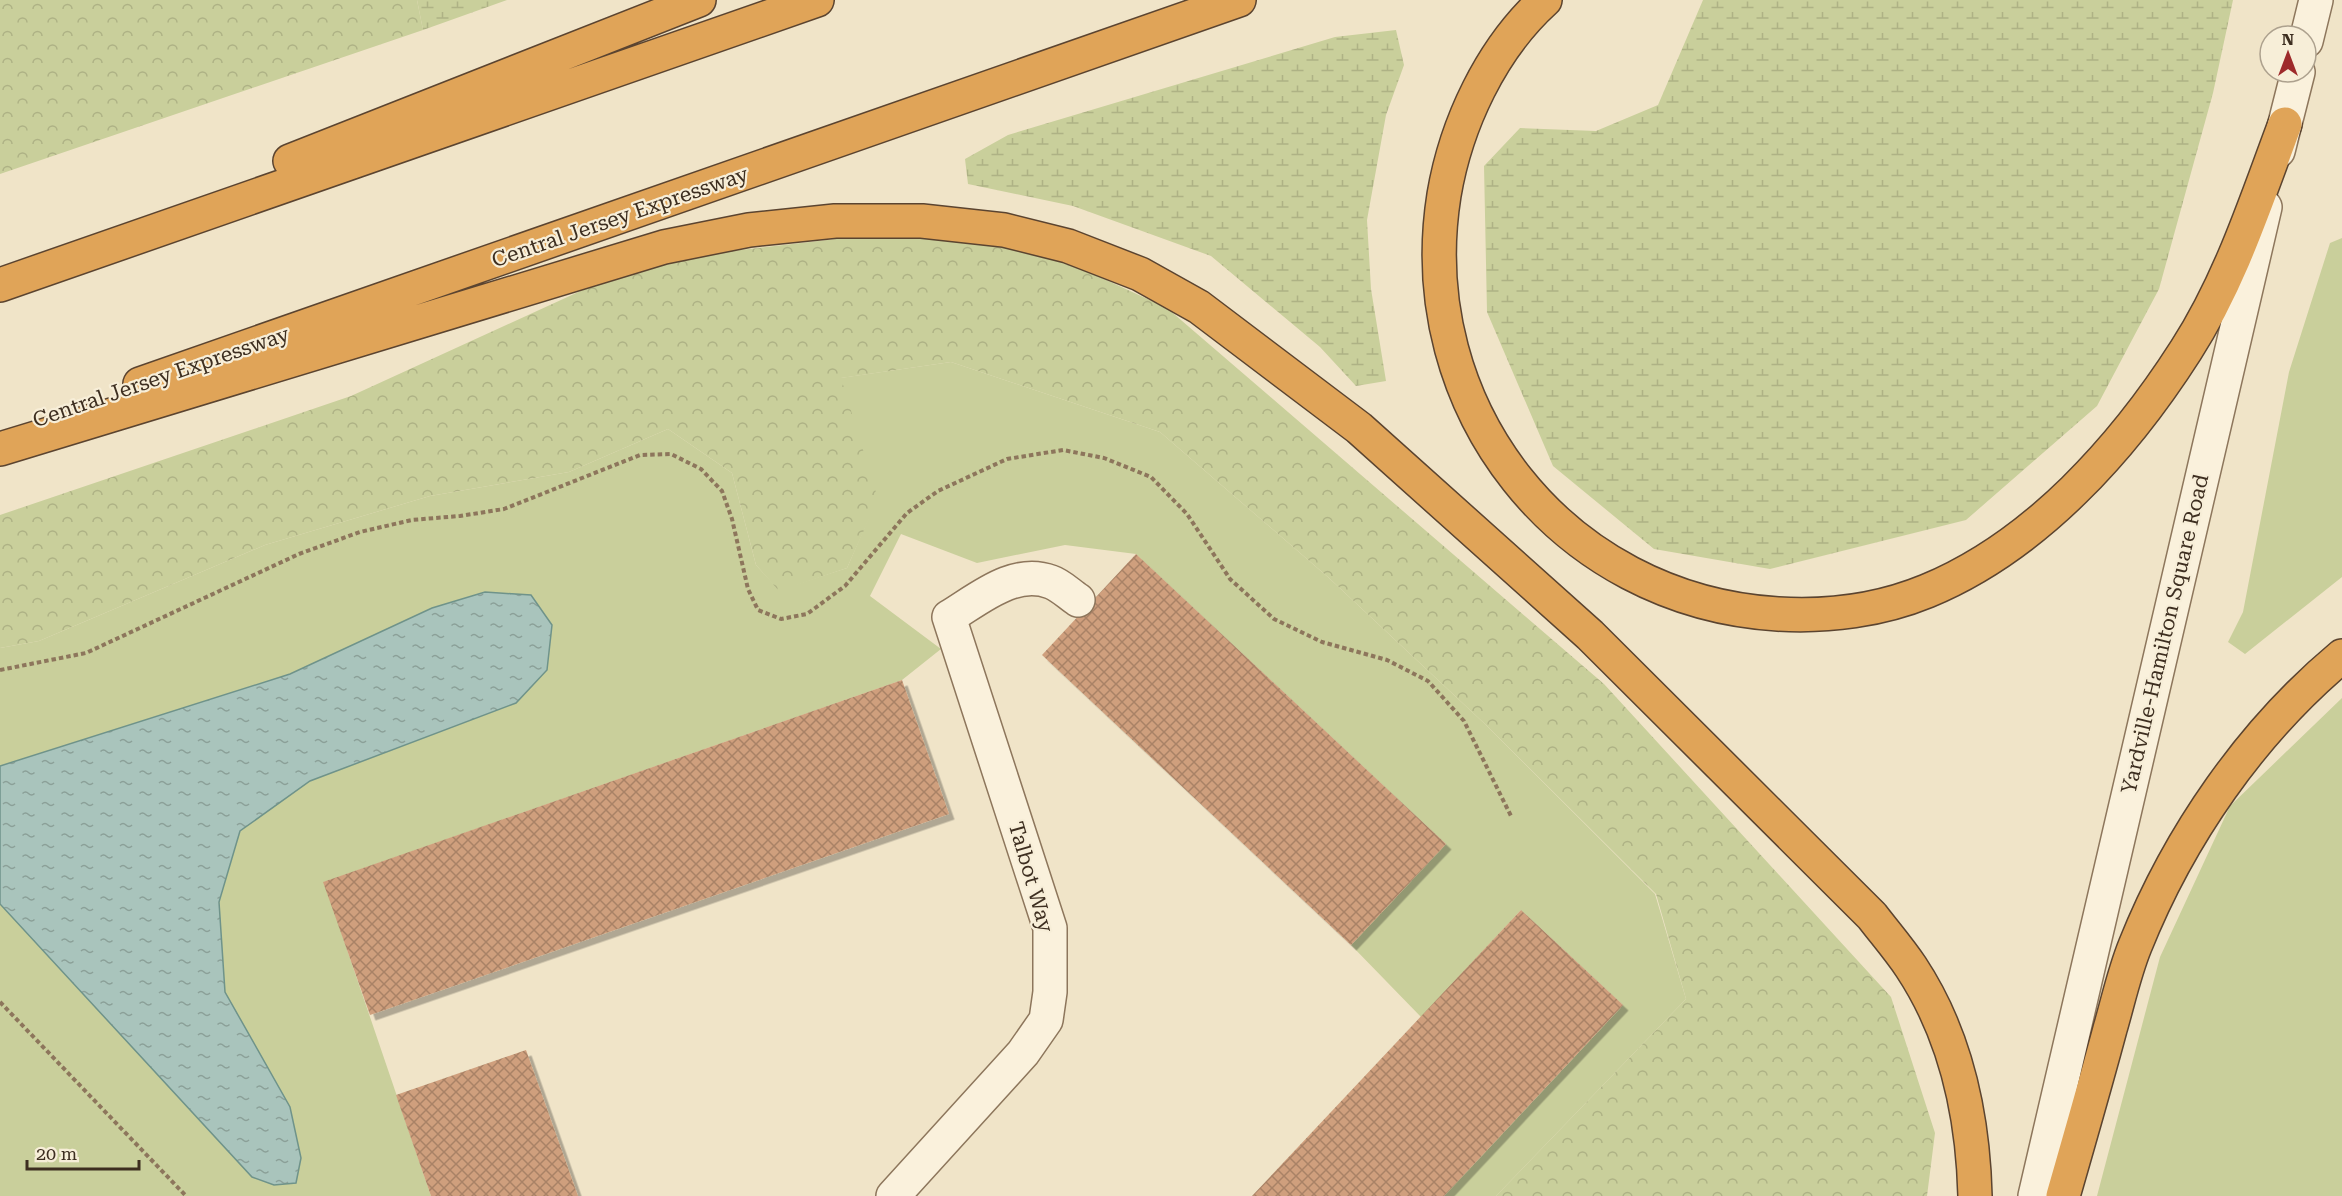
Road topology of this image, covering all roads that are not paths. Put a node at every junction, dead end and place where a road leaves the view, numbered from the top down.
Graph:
1 (699, 0) edge
2 (817, 0) edge
3 (1239, 0) edge
4 (1545, 0) edge
5 (2316, 0) edge
6 (2310, 24) edge
7 (2295, 84) edge
8 (2285, 124) junction
9 (0, 273) edge
10 (0, 285) edge
11 (0, 433) edge
12 (0, 449) edge
13 (1078, 600) dead end
14 (2342, 656) edge
15 (893, 1196) edge
16 (1975, 1196) edge
17 (2035, 1196) edge
18 (2063, 1196) edge

1 - 9 highway
2 - 10 highway
3 - 11 highway, Central Jersey Expressway
4 - 8 highway
5 - 6 street
7 - 8 street, Yardville-Hamilton Square Road
8 - 17 street, Yardville-Hamilton Square Road
12 - 16 highway
13 - 15 street, Talbot Way
14 - 18 highway

